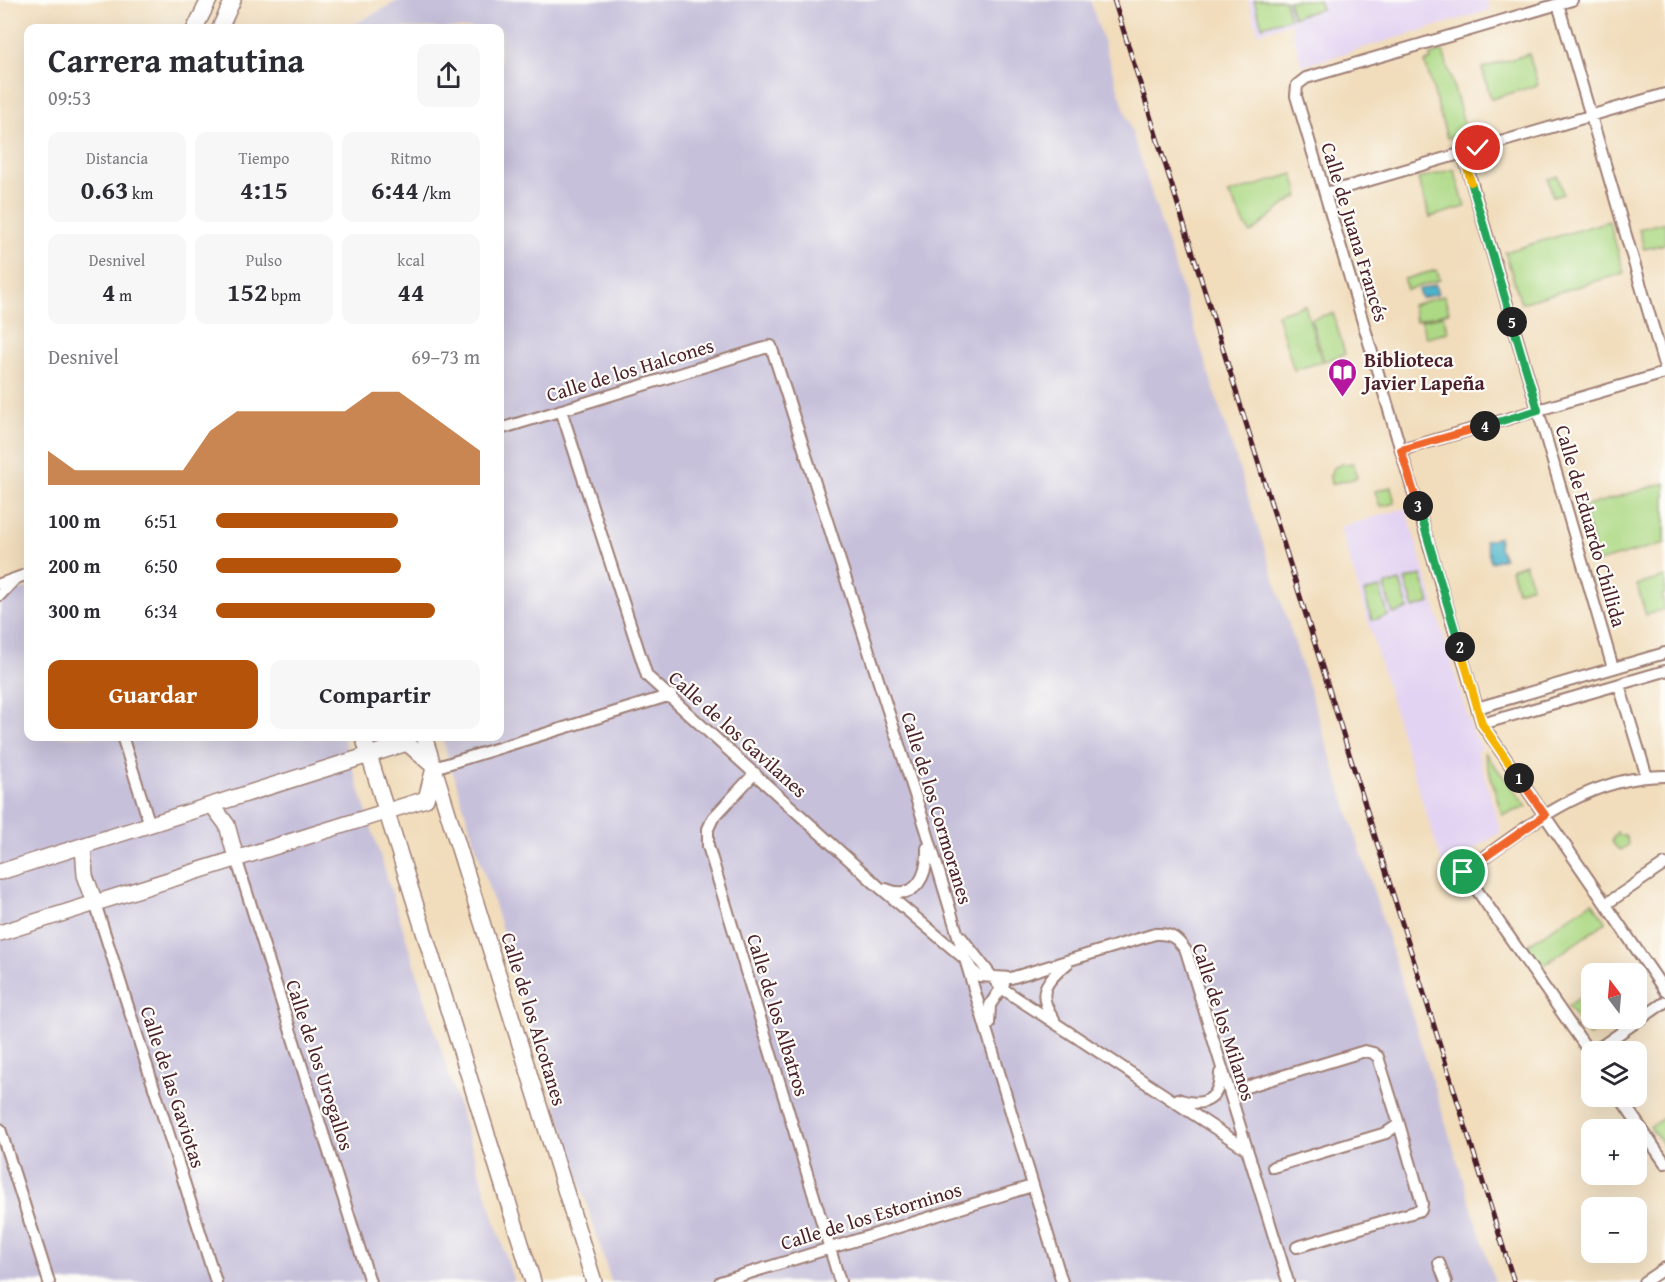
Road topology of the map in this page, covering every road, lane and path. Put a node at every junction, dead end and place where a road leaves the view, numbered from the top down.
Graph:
1 (209, 0) edge
2 (233, 0) edge
3 (1572, 0) edge
4 (1558, 4) junction
5 (197, 24) edge
6 (222, 24) edge
7 (1665, 94) edge
8 (1591, 116) junction
9 (1463, 153) junction
10 (1326, 193) junction
11 (771, 346) joint
12 (1665, 368) edge
13 (1665, 373) edge
14 (561, 410) junction
15 (1538, 410) junction
16 (504, 428) edge
17 (1401, 450) junction
18 (24, 576) edge
19 (15, 580) junction
20 (0, 584) edge
21 (0, 595) edge
22 (1665, 653) edge
23 (1613, 668) junction
24 (1665, 671) edge
25 (1619, 685) junction
26 (671, 695) junction
27 (1478, 708) junction
28 (1482, 724) junction
29 (124, 741) edge
30 (364, 741) edge
31 (426, 741) edge
32 (368, 755) junction
33 (434, 768) junction
34 (755, 773) junction
35 (1665, 776) edge
36 (1647, 777) junction
37 (212, 805) junction
38 (386, 812) junction
39 (1545, 815) junction
40 (150, 825) junction
41 (926, 829) junction
42 (83, 846) junction
43 (236, 858) junction
44 (1453, 863) dead end
45 (1665, 864) edge
46 (1469, 871) junction
47 (0, 872) edge
48 (878, 886) junction
49 (95, 903) junction
50 (1606, 904) junction
51 (0, 933) edge
52 (957, 933) junction
53 (966, 960) junction
54 (1072, 960) junction
55 (992, 978) junction
56 (1011, 978) junction
57 (1000, 987) junction
58 (1665, 991) edge
59 (1665, 1002) edge
60 (1057, 1025) junction
61 (988, 1032) junction
62 (1583, 1041) edge
63 (1608, 1041) edge
64 (1220, 1064) junction
65 (1243, 1088) dead end
66 (1161, 1093) junction
67 (1627, 1107) edge
68 (1399, 1124) junction
69 (0, 1129) edge
70 (1245, 1148) junction
71 (1665, 1163) edge
72 (1274, 1167) dead end
73 (1032, 1186) junction
74 (829, 1247) junction
75 (1297, 1247) dead end
76 (1440, 1263) dead end
77 (1665, 1268) edge
78 (48, 1282) edge
79 (216, 1282) edge
80 (370, 1282) edge
81 (533, 1282) edge
82 (594, 1282) edge
83 (720, 1282) edge
84 (840, 1282) edge
85 (1062, 1282) edge
86 (1288, 1282) edge
87 (1446, 1282) edge
88 (1644, 1282) edge

1 - 5 street
2 - 6 street
3 - 4 street
4 - 8 street
4 - 10 street, Calle de Juana Francés
7 - 8 street
8 - 9 street
8 - 12 street
9 - 10 street
9 - 15 street, Calle de Eduardo Chillida
10 - 17 street, Calle de Juana Francés
11 - 14 street, Calle de los Halcones
11 - 41 street, Calle de los Cormoranes
13 - 15 street
14 - 16 street, Calle de los Halcones
14 - 26 street, Calle de los Gavilanes
15 - 17 street
15 - 23 street, Calle de Eduardo Chillida
17 - 27 street, Calle de Juana Francés
18 - 19 street
19 - 20 street
19 - 21 street
22 - 23 street
23 - 27 street
24 - 25 street
25 - 28 street
25 - 36 street
26 - 33 street
26 - 34 street, Calle de los Gavilanes
27 - 28 street, Calle de Juana Francés
28 - 39 street, Calle de Juana Francés
29 - 40 street
30 - 32 street
31 - 33 street, Calle de los Alcotanes
32 - 33 street, Calle de los Alcotanes
32 - 37 street
32 - 38 street
33 - 38 street
33 - 82 street, Calle de los Alcotanes
34 - 48 street, Calle de los Gavilanes
34 - 74 street, Calle de los Albatros
35 - 36 street
36 - 39 street
37 - 40 street
37 - 43 street
38 - 43 street
38 - 81 street
39 - 46 street
39 - 50 street, Calle de Juana Francés
40 - 42 street
41 - 48 street
41 - 52 street, Calle de los Cormoranes
42 - 47 street
42 - 49 street
43 - 49 street
43 - 80 street, Calle de los Urogallos
44 - 46 street
45 - 50 street
46 - 62 street
48 - 53 street, Calle de los Gavilanes
49 - 51 street
49 - 79 street, Calle de las Gaviotas
50 - 58 street, Calle de Juana Francés
52 - 53 street, Calle de los Cormoranes
52 - 55 street, Calle de los Gavilanes
53 - 55 street, Calle de los Gavilanes
53 - 61 street, Calle de los Cormoranes
54 - 56 street, Calle de los Milanos
54 - 60 street
54 - 64 street, Calle de los Milanos
55 - 56 street
55 - 57 street, Calle de los Gavilanes
56 - 57 street
57 - 60 street, Calle de los Gavilanes
57 - 61 street
59 - 63 street
60 - 66 street, Calle de los Gavilanes
61 - 73 street, Calle de los Cormoranes
64 - 66 street, Calle de los Gavilanes
64 - 70 street, Calle de los Milanos
65 - 68 street
66 - 70 street, Calle de los Gavilanes
67 - 71 street
68 - 72 street
68 - 75 street
69 - 78 street
70 - 86 street, Calle de los Milanos
73 - 74 street, Calle de los Estorninos
73 - 85 street, Calle de los Cormoranes
74 - 83 street, Calle de los Estorninos
74 - 84 street, Calle de los Albatros
76 - 87 street
77 - 88 street

